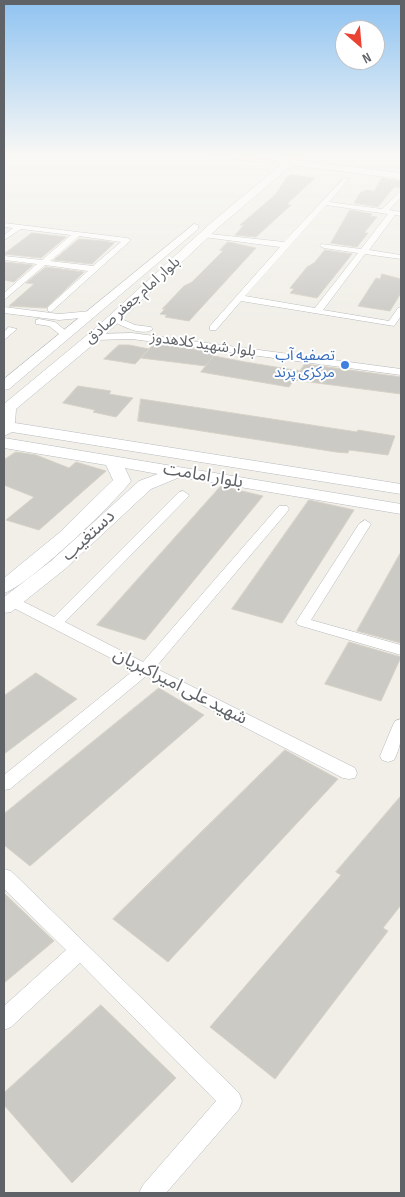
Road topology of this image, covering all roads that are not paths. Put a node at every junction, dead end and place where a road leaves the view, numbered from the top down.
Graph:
1 (217, 212) edge
2 (228, 212) edge
3 (315, 212) edge
4 (391, 212) edge
5 (4, 225) edge
6 (20, 227) junction
7 (77, 234) junction
8 (204, 235) junction
9 (4, 238) edge
10 (286, 245) junction
11 (324, 246) dead end
12 (363, 252) junction
13 (401, 257) edge
14 (4, 258) edge
15 (44, 263) junction
16 (95, 269) junction
17 (4, 297) edge
18 (239, 298) junction
19 (51, 309) dead end
20 (4, 310) edge
21 (401, 310) edge
22 (318, 311) junction
23 (91, 314) junction
24 (4, 317) edge
25 (115, 319) junction
26 (56, 321) junction
27 (213, 328) dead end
28 (12, 329) dead end
29 (66, 335) junction
30 (4, 337) edge
31 (94, 337) junction
32 (401, 364) edge
33 (401, 372) edge
34 (4, 386) edge
35 (6, 408) edge
36 (5, 432) edge
37 (113, 461) junction
38 (178, 472) junction
39 (122, 481) junction
40 (145, 485) junction
41 (401, 489) edge
42 (183, 495) dead end
43 (283, 509) dead end
44 (401, 509) edge
45 (365, 524) dead end
46 (6, 598) edge
47 (55, 624) junction
48 (401, 650) edge
49 (144, 669) junction
50 (401, 725) edge
51 (388, 756) dead end
52 (349, 773) dead end
53 (4, 784) edge
54 (4, 877) edge
55 (80, 950) junction
56 (4, 1020) edge
57 (151, 1193) edge

1 - 23 street, بلوار امام جعفر صادق
2 - 8 street, بلوار امام جعفر صادق
3 - 10 street
4 - 12 street
5 - 6 street
6 - 7 street
6 - 9 street
7 - 15 street
7 - 16 street
8 - 10 street
8 - 25 street, بلوار امام جعفر صادق
10 - 18 street
11 - 12 street
12 - 13 street
12 - 22 street
14 - 15 street
15 - 16 street
15 - 17 street
16 - 19 street
18 - 22 street
18 - 27 street
20 - 26 street
21 - 22 street
23 - 26 street
23 - 29 street, بلوار امام جعفر صادق
24 - 26 street
25 - 31 street, بلوار امام جعفر صادق
25 - 32 street, بلوار شهید کلاهدوز
26 - 29 street
28 - 30 street
29 - 34 street, بلوار امام جعفر صادق
31 - 33 street, بلوار شهید کلاهدوز
31 - 35 street, بلوار امام جعفر صادق
35 - 36 street, بلوار امام جعفر صادق
36 - 37 street, بلوار امامت
36 - 41 street, بلوار امامت
37 - 38 street, بلوار امامت
37 - 39 street
38 - 40 street, دستغیب
38 - 44 street, بلوار امامت
39 - 40 street
39 - 46 street, دستغیب
40 - 46 street, دستغیب
42 - 47 street
43 - 49 street
45 - 48 street
46 - 47 street, شهید علی امیراکبریان
47 - 49 street, شهید علی امیراکبریان
49 - 52 street, شهید علی امیراکبریان
49 - 53 street
50 - 51 street
54 - 55 street
55 - 56 street
55 - 57 street

